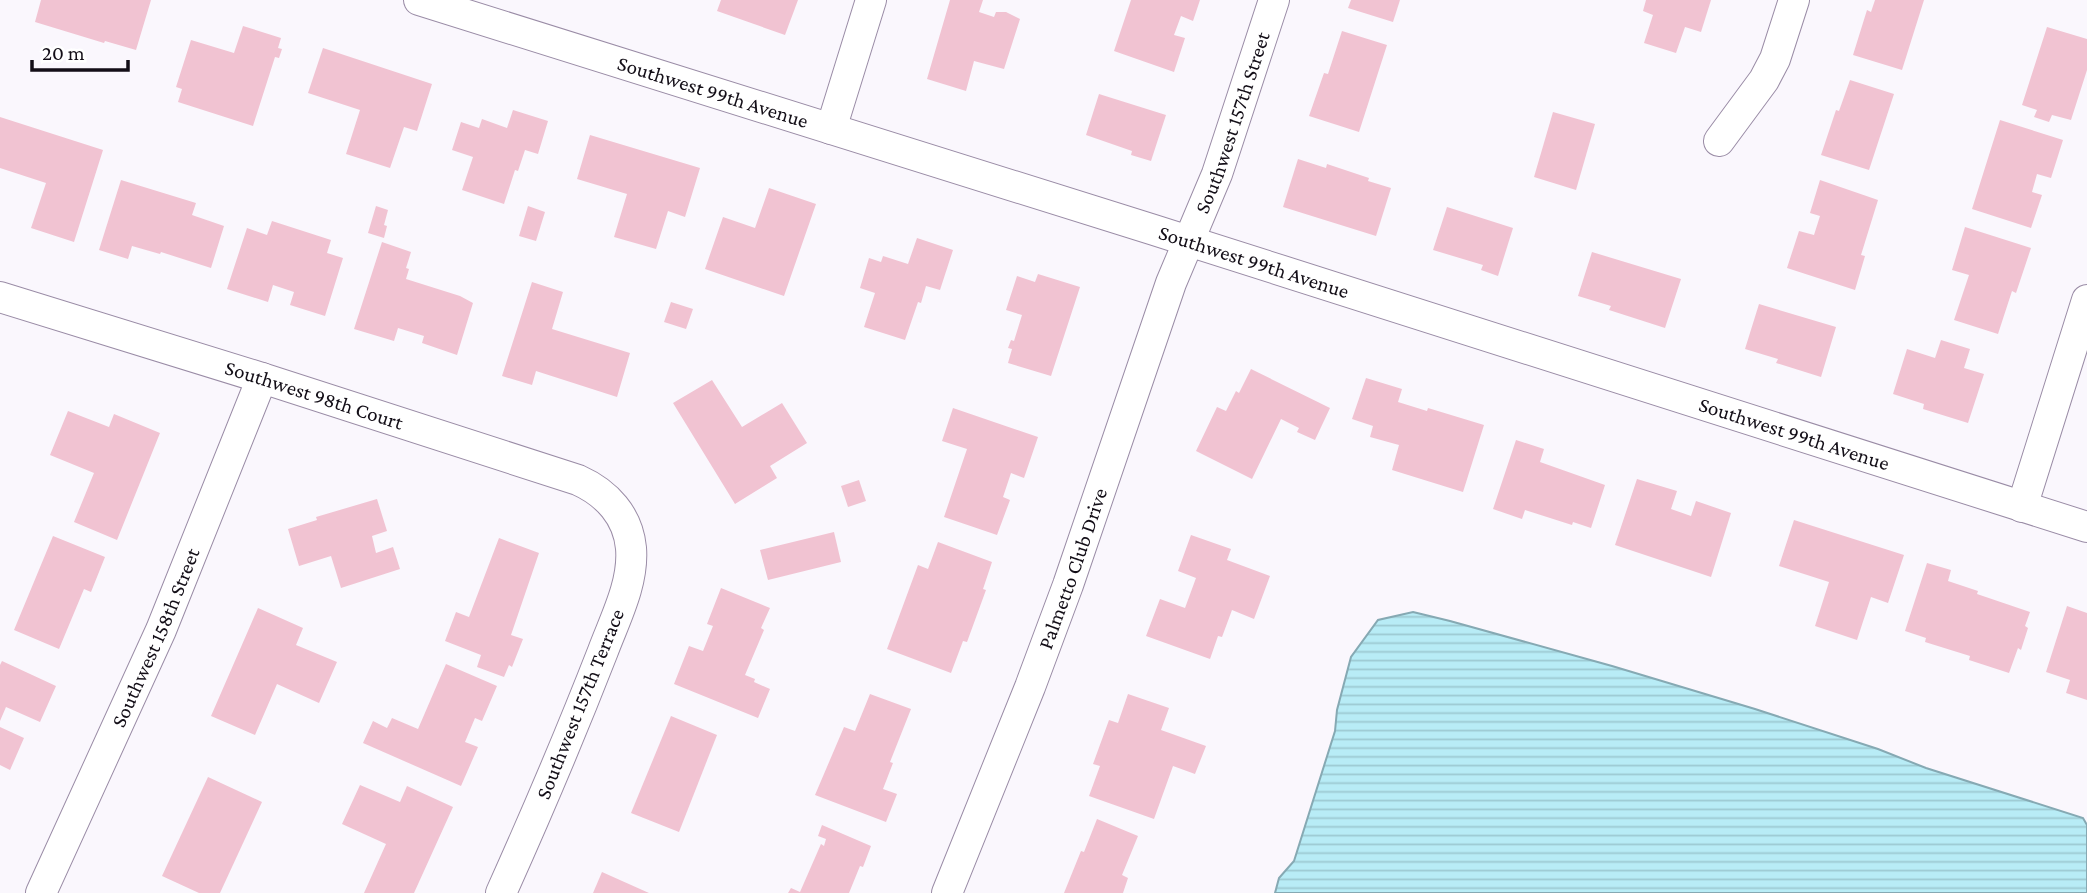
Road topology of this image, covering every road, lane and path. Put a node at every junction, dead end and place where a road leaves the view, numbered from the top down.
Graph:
1 (419, 0) edge
2 (871, 0) edge
3 (1274, 0) edge
4 (1794, 0) edge
5 (831, 129) junction
6 (1719, 141) dead end
7 (1189, 242) junction
8 (0, 297) edge
9 (2087, 300) edge
10 (262, 378) junction
11 (2022, 506) junction
12 (618, 512) joint
13 (2087, 527) edge
14 (41, 893) edge
15 (501, 893) edge
16 (947, 893) edge

1 - 5 street, Southwest 99th Avenue
2 - 5 street
3 - 7 street, Southwest 157th Street
4 - 6 street
5 - 7 street, Southwest 99th Avenue
7 - 11 street, Southwest 99th Avenue
7 - 16 street, Palmetto Club Drive
8 - 10 street, Southwest 98th Court
9 - 11 street
10 - 12 street, Southwest 98th Court
10 - 14 street, Southwest 158th Street
11 - 13 street, Southwest 99th Avenue
12 - 15 street, Southwest 157th Terrace

